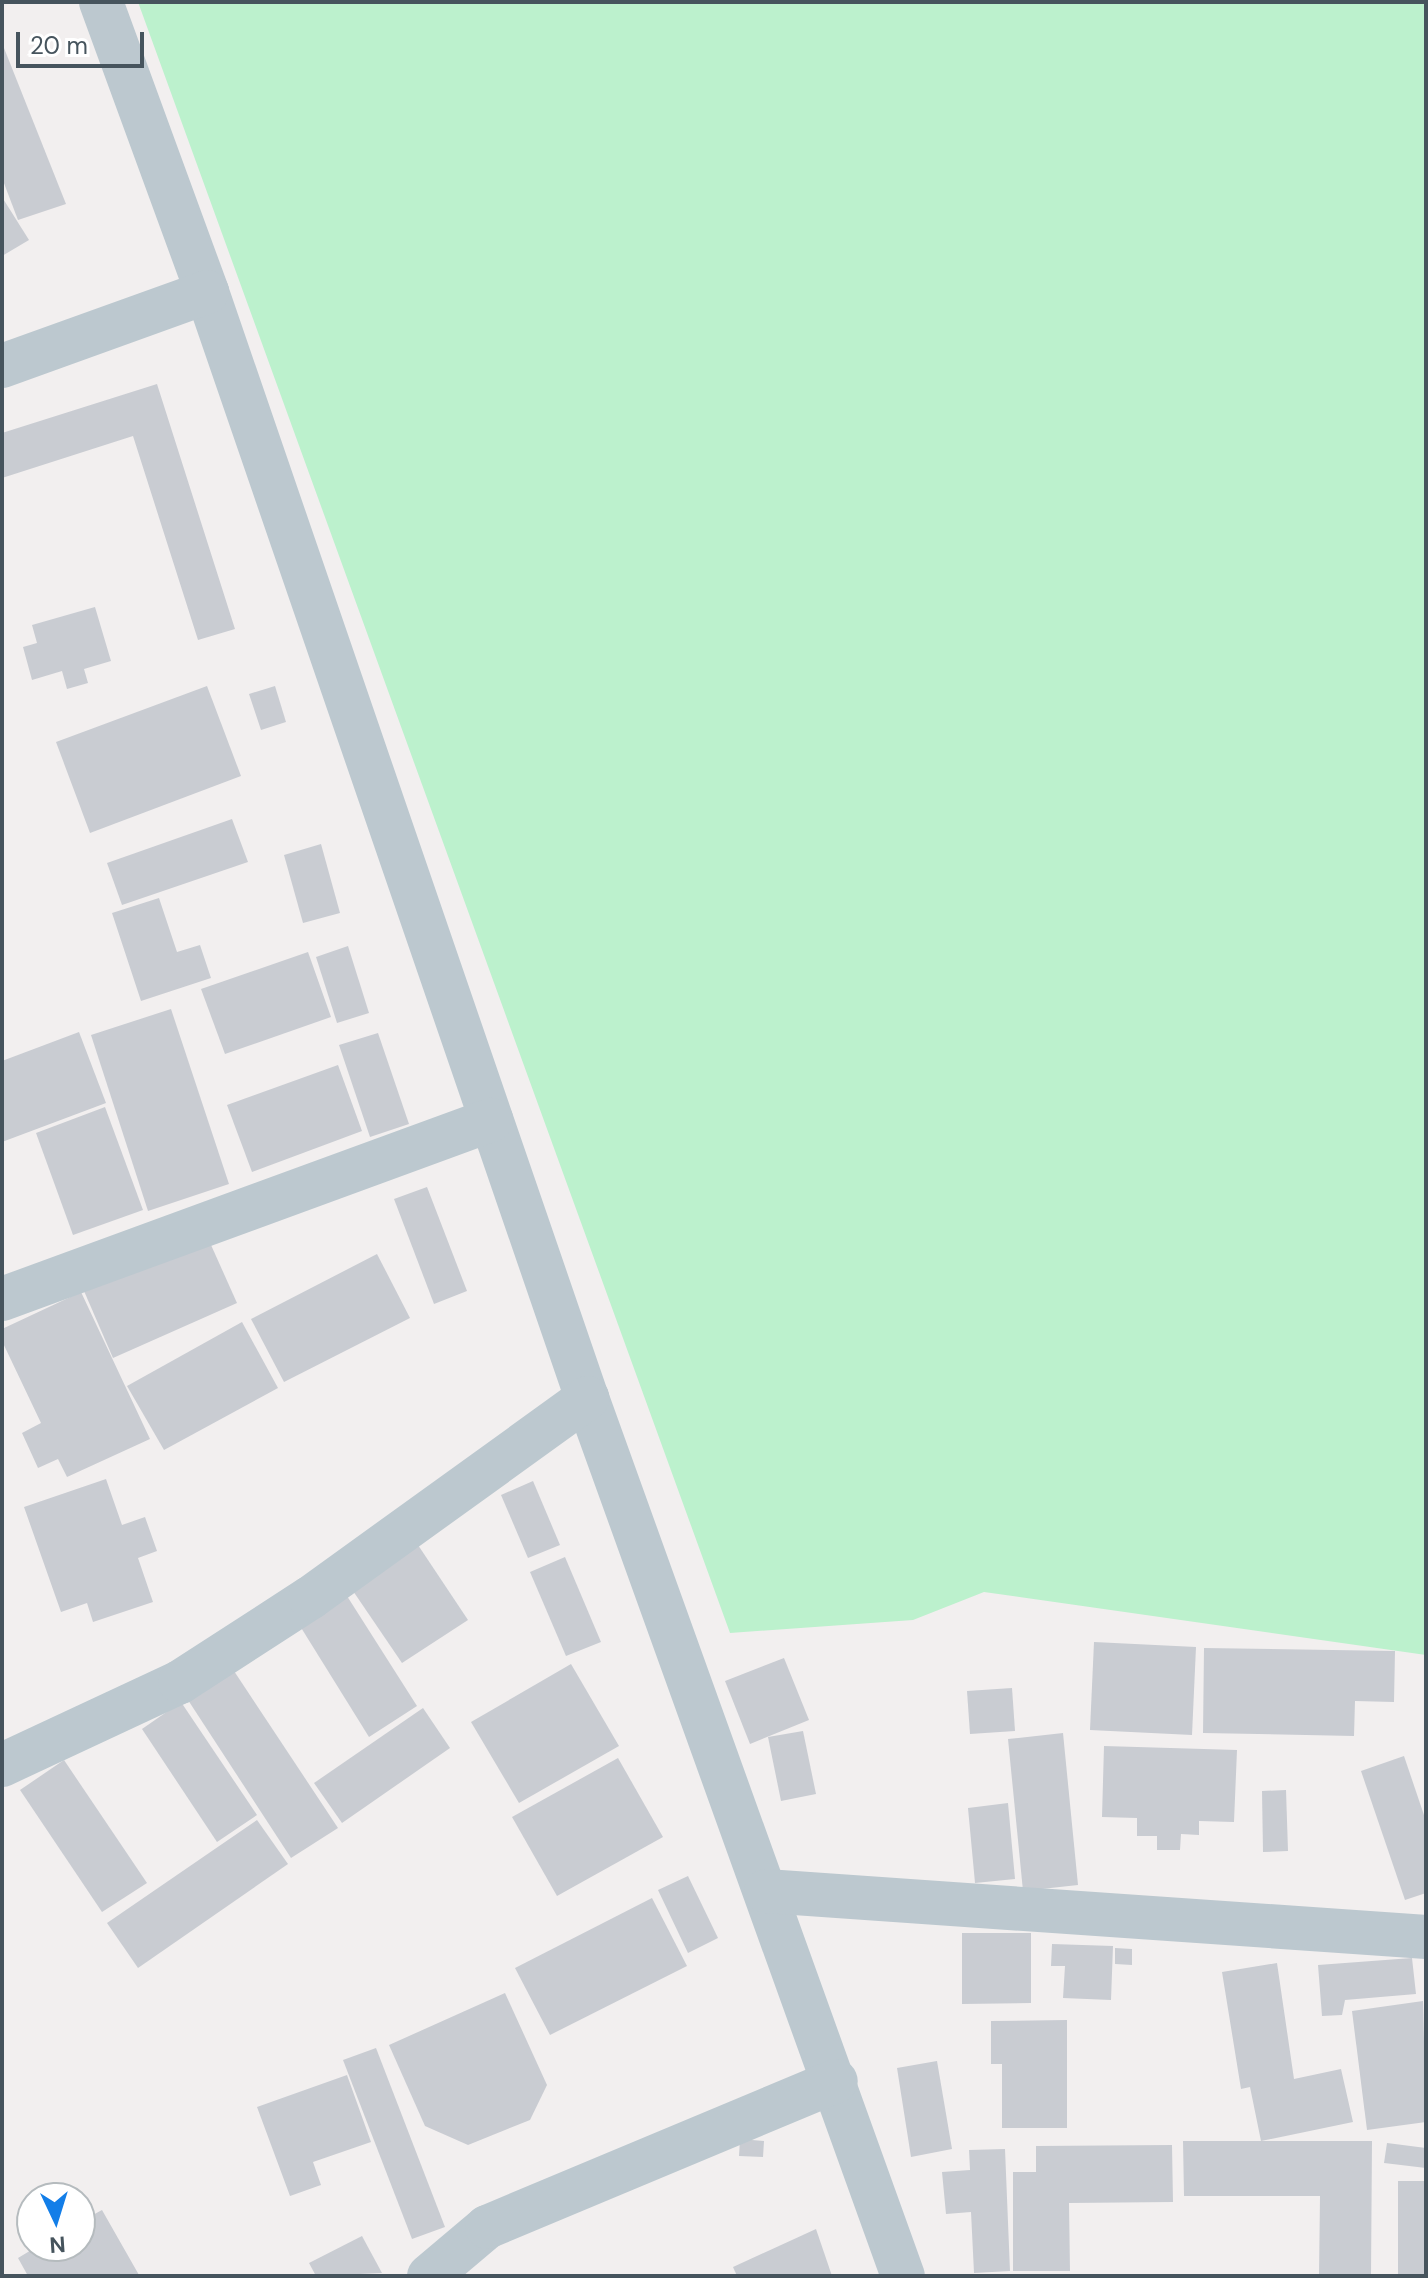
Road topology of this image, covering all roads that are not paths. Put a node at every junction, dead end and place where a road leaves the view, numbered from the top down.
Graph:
1 (101, 2) edge
2 (207, 292) junction
3 (2, 366) edge
4 (491, 1120) junction
5 (2, 1299) edge
6 (587, 1398) junction
7 (2, 1765) edge
8 (766, 1891) junction
9 (1426, 1937) edge
10 (836, 2081) junction
11 (429, 2276) edge
12 (903, 2276) edge

1 - 2 street
2 - 3 street
2 - 4 street
4 - 5 street
4 - 6 street
6 - 7 street
6 - 8 street
8 - 9 street
8 - 10 street
10 - 11 street
10 - 12 street

